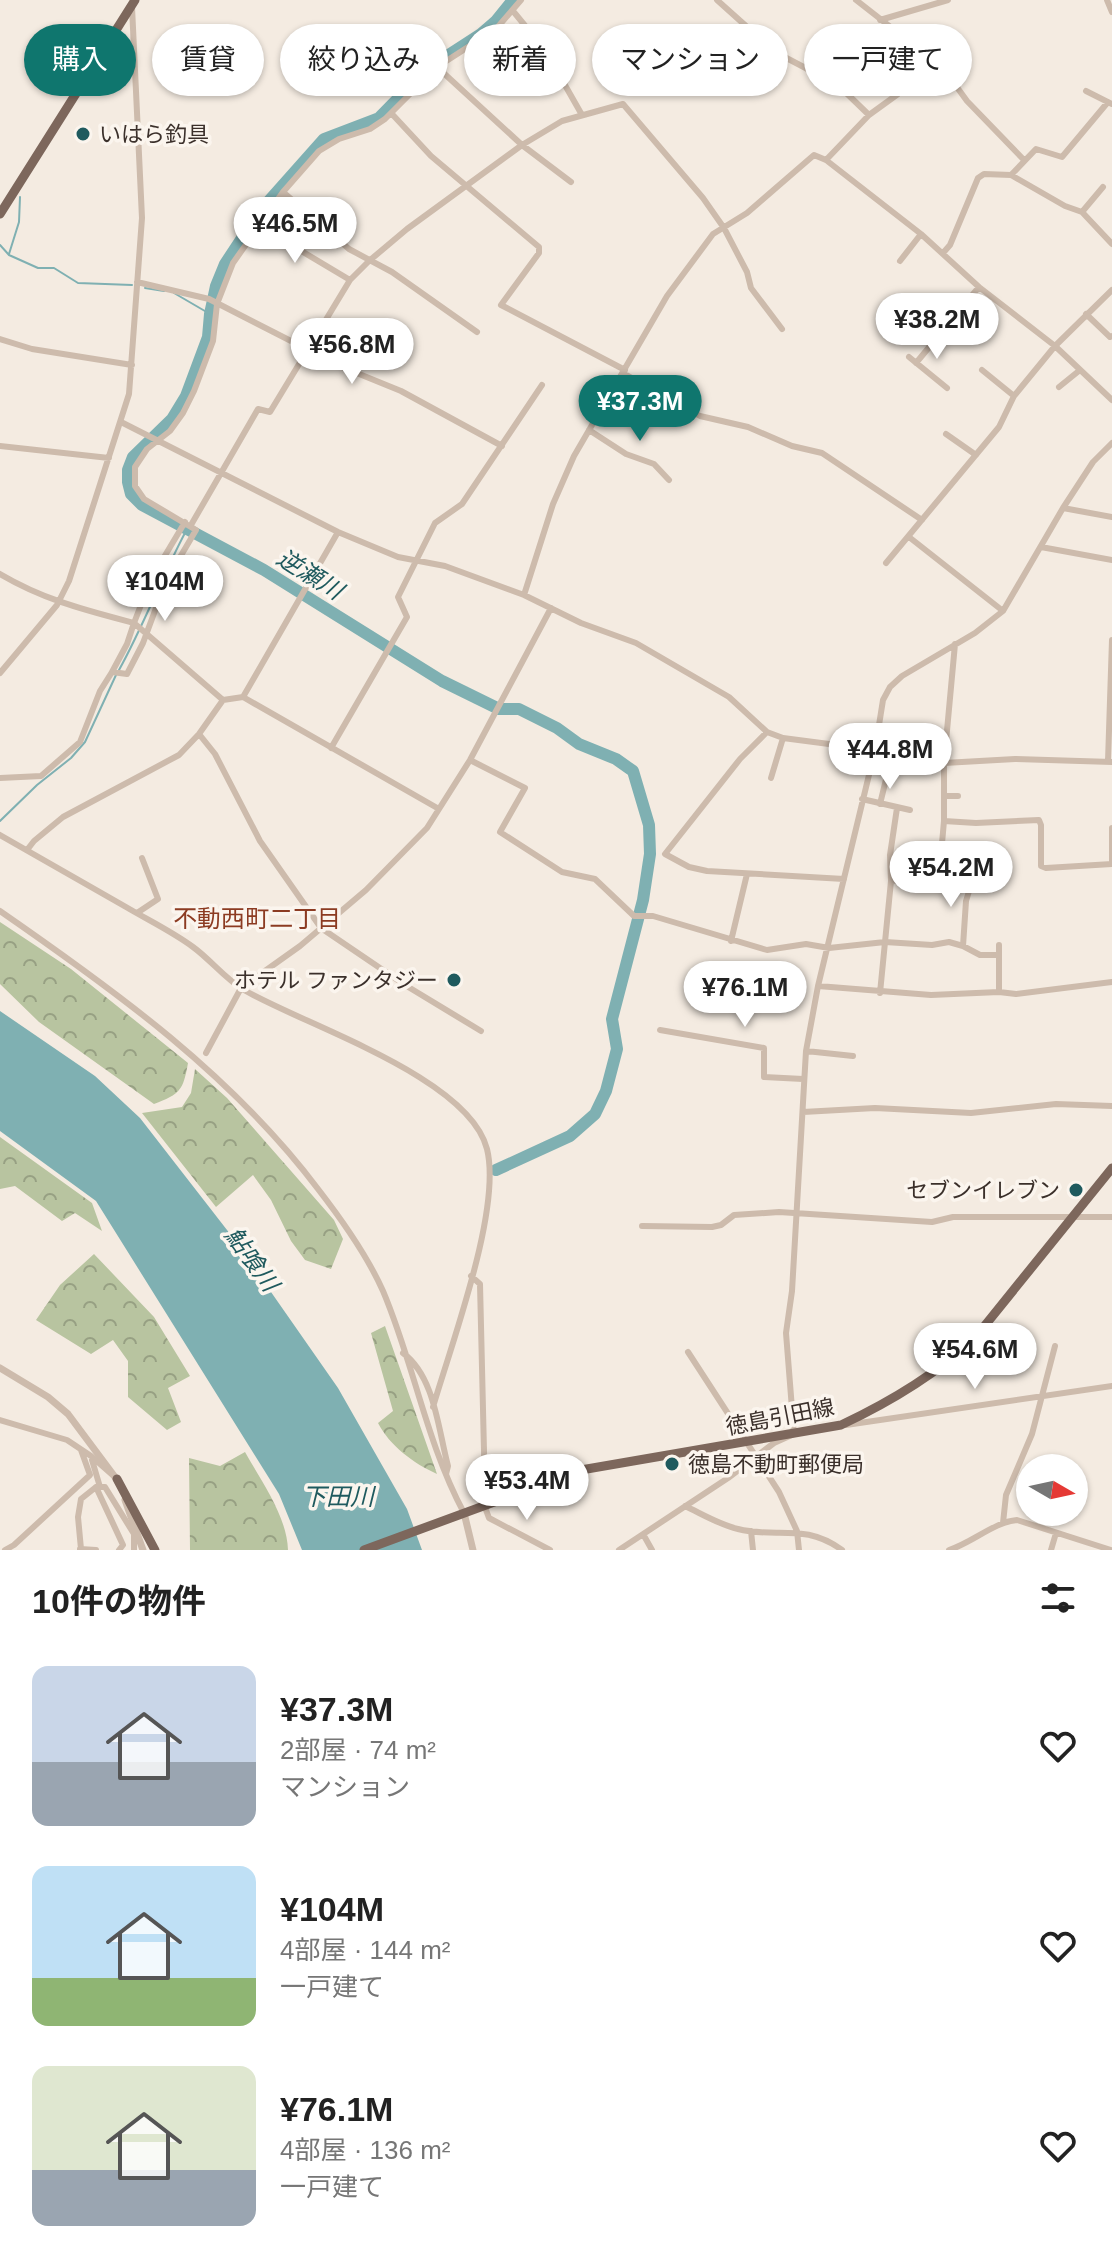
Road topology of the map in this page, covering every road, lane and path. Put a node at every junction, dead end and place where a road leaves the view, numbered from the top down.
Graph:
1 (521, 0) edge
2 (717, 0) edge
3 (856, 0) edge
4 (948, 0) edge
5 (1107, 0) edge
6 (133, 2) edge
7 (513, 11) junction
8 (1112, 12) edge
9 (880, 20) junction
10 (886, 24) edge
11 (448, 60) edge
12 (804, 67) edge
13 (448, 77) edge
14 (1086, 91) dead end
15 (409, 96) edge
16 (849, 96) edge
17 (895, 96) edge
18 (963, 96) edge
19 (1110, 103) edge
20 (392, 114) junction
21 (582, 115) junction
22 (869, 115) junction
23 (522, 145) junction
24 (826, 160) junction
25 (1024, 160) junction
26 (1011, 175) junction
27 (571, 182) dead end
28 (466, 186) junction
29 (1103, 187) dead end
30 (283, 192) junction
31 (1082, 212) junction
32 (0, 214) edge
33 (263, 218) junction
34 (724, 228) junction
35 (921, 234) junction
36 (1112, 244) edge
37 (943, 253) junction
38 (369, 261) junction
39 (900, 261) dead end
40 (350, 280) junction
41 (137, 282) junction
42 (979, 287) junction
43 (1112, 290) edge
44 (214, 302) junction
45 (1086, 314) junction
46 (782, 329) dead end
47 (477, 332) dead end
48 (1112, 336) edge
49 (0, 339) edge
50 (1055, 346) junction
51 (307, 348) junction
52 (909, 357) dead end
53 (916, 363) junction
54 (132, 365) junction
55 (982, 370) dead end
56 (1080, 370) junction
57 (624, 372) junction
58 (542, 385) dead end
59 (1059, 387) dead end
60 (947, 388) dead end
61 (1014, 396) junction
62 (1112, 400) edge
63 (121, 422) junction
64 (589, 430) junction
65 (946, 434) dead end
66 (157, 440) junction
67 (1112, 443) edge
68 (0, 446) edge
69 (502, 446) junction
70 (976, 455) junction
71 (109, 458) junction
72 (221, 473) junction
73 (669, 480) dead end
74 (1063, 508) junction
75 (1112, 517) edge
76 (922, 520) junction
77 (187, 528) junction
78 (338, 532) junction
79 (909, 537) junction
80 (1041, 547) junction
81 (416, 559) junction
82 (1112, 560) edge
83 (886, 563) dead end
84 (0, 574) edge
85 (524, 595) junction
86 (58, 603) junction
87 (551, 608) junction
88 (1003, 611) junction
89 (135, 624) junction
90 (144, 632) junction
91 (1112, 640) edge
92 (955, 644) junction
93 (113, 672) junction
94 (0, 673) edge
95 (243, 697) junction
96 (223, 700) junction
97 (1111, 708) edge
98 (767, 732) junction
99 (199, 734) junction
100 (783, 738) junction
101 (331, 748) junction
102 (878, 750) junction
103 (470, 760) junction
104 (1110, 762) edge
105 (944, 763) junction
106 (887, 775) junction
107 (0, 778) edge
108 (771, 778) dead end
109 (898, 779) dead end
110 (944, 796) junction
111 (958, 796) dead end
112 (862, 799) junction
113 (880, 804) junction
114 (897, 808) junction
115 (439, 809) junction
116 (910, 810) dead end
117 (944, 821) junction
118 (1112, 828) edge
119 (0, 835) edge
120 (27, 850) junction
121 (142, 858) dead end
122 (1112, 864) edge
123 (747, 874) junction
124 (973, 878) dead end
125 (844, 879) junction
126 (891, 881) junction
127 (0, 911) edge
128 (137, 913) junction
129 (321, 928) junction
130 (731, 941) junction
131 (885, 942) junction
132 (999, 945) dead end
133 (963, 946) junction
134 (829, 948) junction
135 (999, 955) junction
136 (1112, 982) edge
137 (818, 986) junction
138 (241, 988) junction
139 (999, 992) junction
140 (880, 993) junction
141 (660, 1030) dead end
142 (481, 1031) dead end
143 (806, 1051) junction
144 (206, 1053) dead end
145 (853, 1056) dead end
146 (803, 1079) junction
147 (1112, 1106) edge
148 (803, 1112) junction
149 (1112, 1168) edge
150 (796, 1212) junction
151 (1112, 1217) edge
152 (1072, 1218) junction
153 (642, 1226) dead end
154 (471, 1276) junction
155 (1055, 1346) dead end
156 (688, 1352) dead end
157 (403, 1353) junction
158 (0, 1368) edge
159 (1112, 1386) edge
160 (1044, 1396) junction
161 (433, 1407) junction
162 (0, 1420) edge
163 (841, 1425) junction
164 (794, 1434) junction
165 (748, 1442) junction
166 (81, 1450) junction
167 (91, 1456) junction
168 (756, 1457) junction
169 (445, 1478) junction
170 (117, 1479) junction
171 (98, 1487) junction
172 (485, 1493) dead end
173 (685, 1506) junction
174 (486, 1510) dead end
175 (464, 1513) junction
176 (1003, 1523) junction
177 (134, 1531) junction
178 (751, 1531) junction
179 (797, 1531) junction
180 (1056, 1533) junction
181 (643, 1534) junction
182 (17, 1548) edge
183 (79, 1549) edge
184 (5, 1550) edge
185 (96, 1550) edge
186 (119, 1550) edge
187 (134, 1550) edge
188 (143, 1550) edge
189 (155, 1550) edge
190 (364, 1550) edge
191 (473, 1550) edge
192 (550, 1550) edge
193 (619, 1550) edge
194 (652, 1550) edge
195 (753, 1550) edge
196 (799, 1550) edge
197 (842, 1550) edge
198 (949, 1550) edge
199 (1051, 1550) edge
200 (1111, 1550) edge

1 - 7 street
2 - 12 street
3 - 9 street
4 - 9 street
5 - 8 street
6 - 32 main road
6 - 41 street
7 - 11 street
7 - 21 street
9 - 10 street
13 - 23 street
14 - 19 street
15 - 20 street
16 - 22 street
17 - 22 street
18 - 25 street
19 - 25 street
20 - 28 street
20 - 30 street
21 - 23 street
21 - 34 street
22 - 24 street
23 - 27 street
23 - 28 street
24 - 34 street
24 - 35 street
25 - 26 street
26 - 31 street
26 - 37 street
28 - 38 street
28 - 57 street
29 - 31 street
30 - 33 street
30 - 38 street
31 - 36 street
33 - 40 street
33 - 44 street
34 - 46 street
34 - 57 street
35 - 37 street
35 - 39 street
37 - 42 street
38 - 40 street
38 - 47 street
40 - 51 street
41 - 44 street
41 - 54 street
42 - 50 street
42 - 53 street
43 - 45 street
44 - 51 street
44 - 66 street
45 - 48 street
45 - 50 street
49 - 54 street
50 - 56 street
50 - 61 street
51 - 69 street
51 - 72 street
52 - 53 street
53 - 60 street
54 - 63 street
55 - 61 street
56 - 59 street
56 - 62 street
57 - 64 street
57 - 76 street
58 - 69 street
61 - 70 street
63 - 66 street
63 - 71 street
64 - 73 street
64 - 85 street
65 - 70 street
66 - 72 street
66 - 77 street
67 - 74 street
68 - 71 street
69 - 81 street
70 - 76 street
71 - 86 street
72 - 77 street
72 - 78 street
74 - 75 street
74 - 80 street
76 - 79 street
77 - 89 street
77 - 90 street
78 - 81 street
78 - 95 street
79 - 83 street
79 - 88 street
80 - 82 street
80 - 88 street
81 - 85 street
81 - 101 street
84 - 86 street
85 - 87 street
86 - 89 street
86 - 94 street
87 - 98 street
87 - 103 street
88 - 92 street
89 - 90 street
89 - 93 street
90 - 93 street
90 - 96 street
91 - 97 street
92 - 102 street
92 - 105 street
93 - 107 street
95 - 96 street
95 - 101 street
96 - 99 street
97 - 104 street
98 - 100 street
98 - 123 street
99 - 120 street
99 - 129 street
100 - 102 street
100 - 108 street
101 - 115 street
102 - 105 street
102 - 106 street
102 - 112 street
103 - 115 street
103 - 130 street
104 - 105 street
105 - 110 street
106 - 109 street
106 - 113 street
110 - 111 street
110 - 117 street
112 - 113 street
112 - 125 street
113 - 114 street
114 - 116 street
114 - 126 street
115 - 129 street
117 - 122 street
117 - 126 street
118 - 122 street
119 - 120 street
120 - 128 street
121 - 128 street
123 - 125 street
123 - 130 street
124 - 133 street
125 - 134 street
126 - 131 street
127 - 157 street
128 - 138 street
129 - 138 street
129 - 142 street
130 - 134 street
131 - 133 street
131 - 134 street
131 - 140 street
132 - 135 street
133 - 135 street
134 - 137 street
135 - 139 street
136 - 139 street
137 - 140 street
137 - 143 street
138 - 144 street
138 - 154 street
139 - 140 street
141 - 146 street
143 - 145 street
143 - 146 street
146 - 148 street
147 - 148 street
148 - 150 street
149 - 152 main road, 徳島引田線
150 - 152 street
150 - 153 street
150 - 164 street
151 - 152 street
152 - 163 main road, 徳島引田線
154 - 161 street
154 - 172 street
155 - 160 street
156 - 165 street
157 - 161 street
157 - 169 street
158 - 170 street
159 - 160 street
160 - 163 street
160 - 176 street
161 - 169 street
162 - 166 street
163 - 164 main road, 徳島引田線
164 - 165 main road, 徳島引田線
164 - 168 street
165 - 168 street
165 - 175 main road, 徳島引田線
166 - 167 street
166 - 182 street
167 - 170 street
167 - 171 street
168 - 173 street
168 - 179 street
169 - 175 street
170 - 177 street
170 - 189 main road
171 - 177 street
171 - 183 street
171 - 186 street
173 - 178 street
173 - 181 street
174 - 192 street
175 - 190 main road, 徳島引田線
175 - 191 street
176 - 180 street
176 - 198 street
177 - 187 street
177 - 188 street
178 - 179 street
178 - 195 street
179 - 196 street
179 - 197 street
180 - 199 street
180 - 200 street
181 - 193 street
181 - 194 street
182 - 184 street
183 - 185 street

